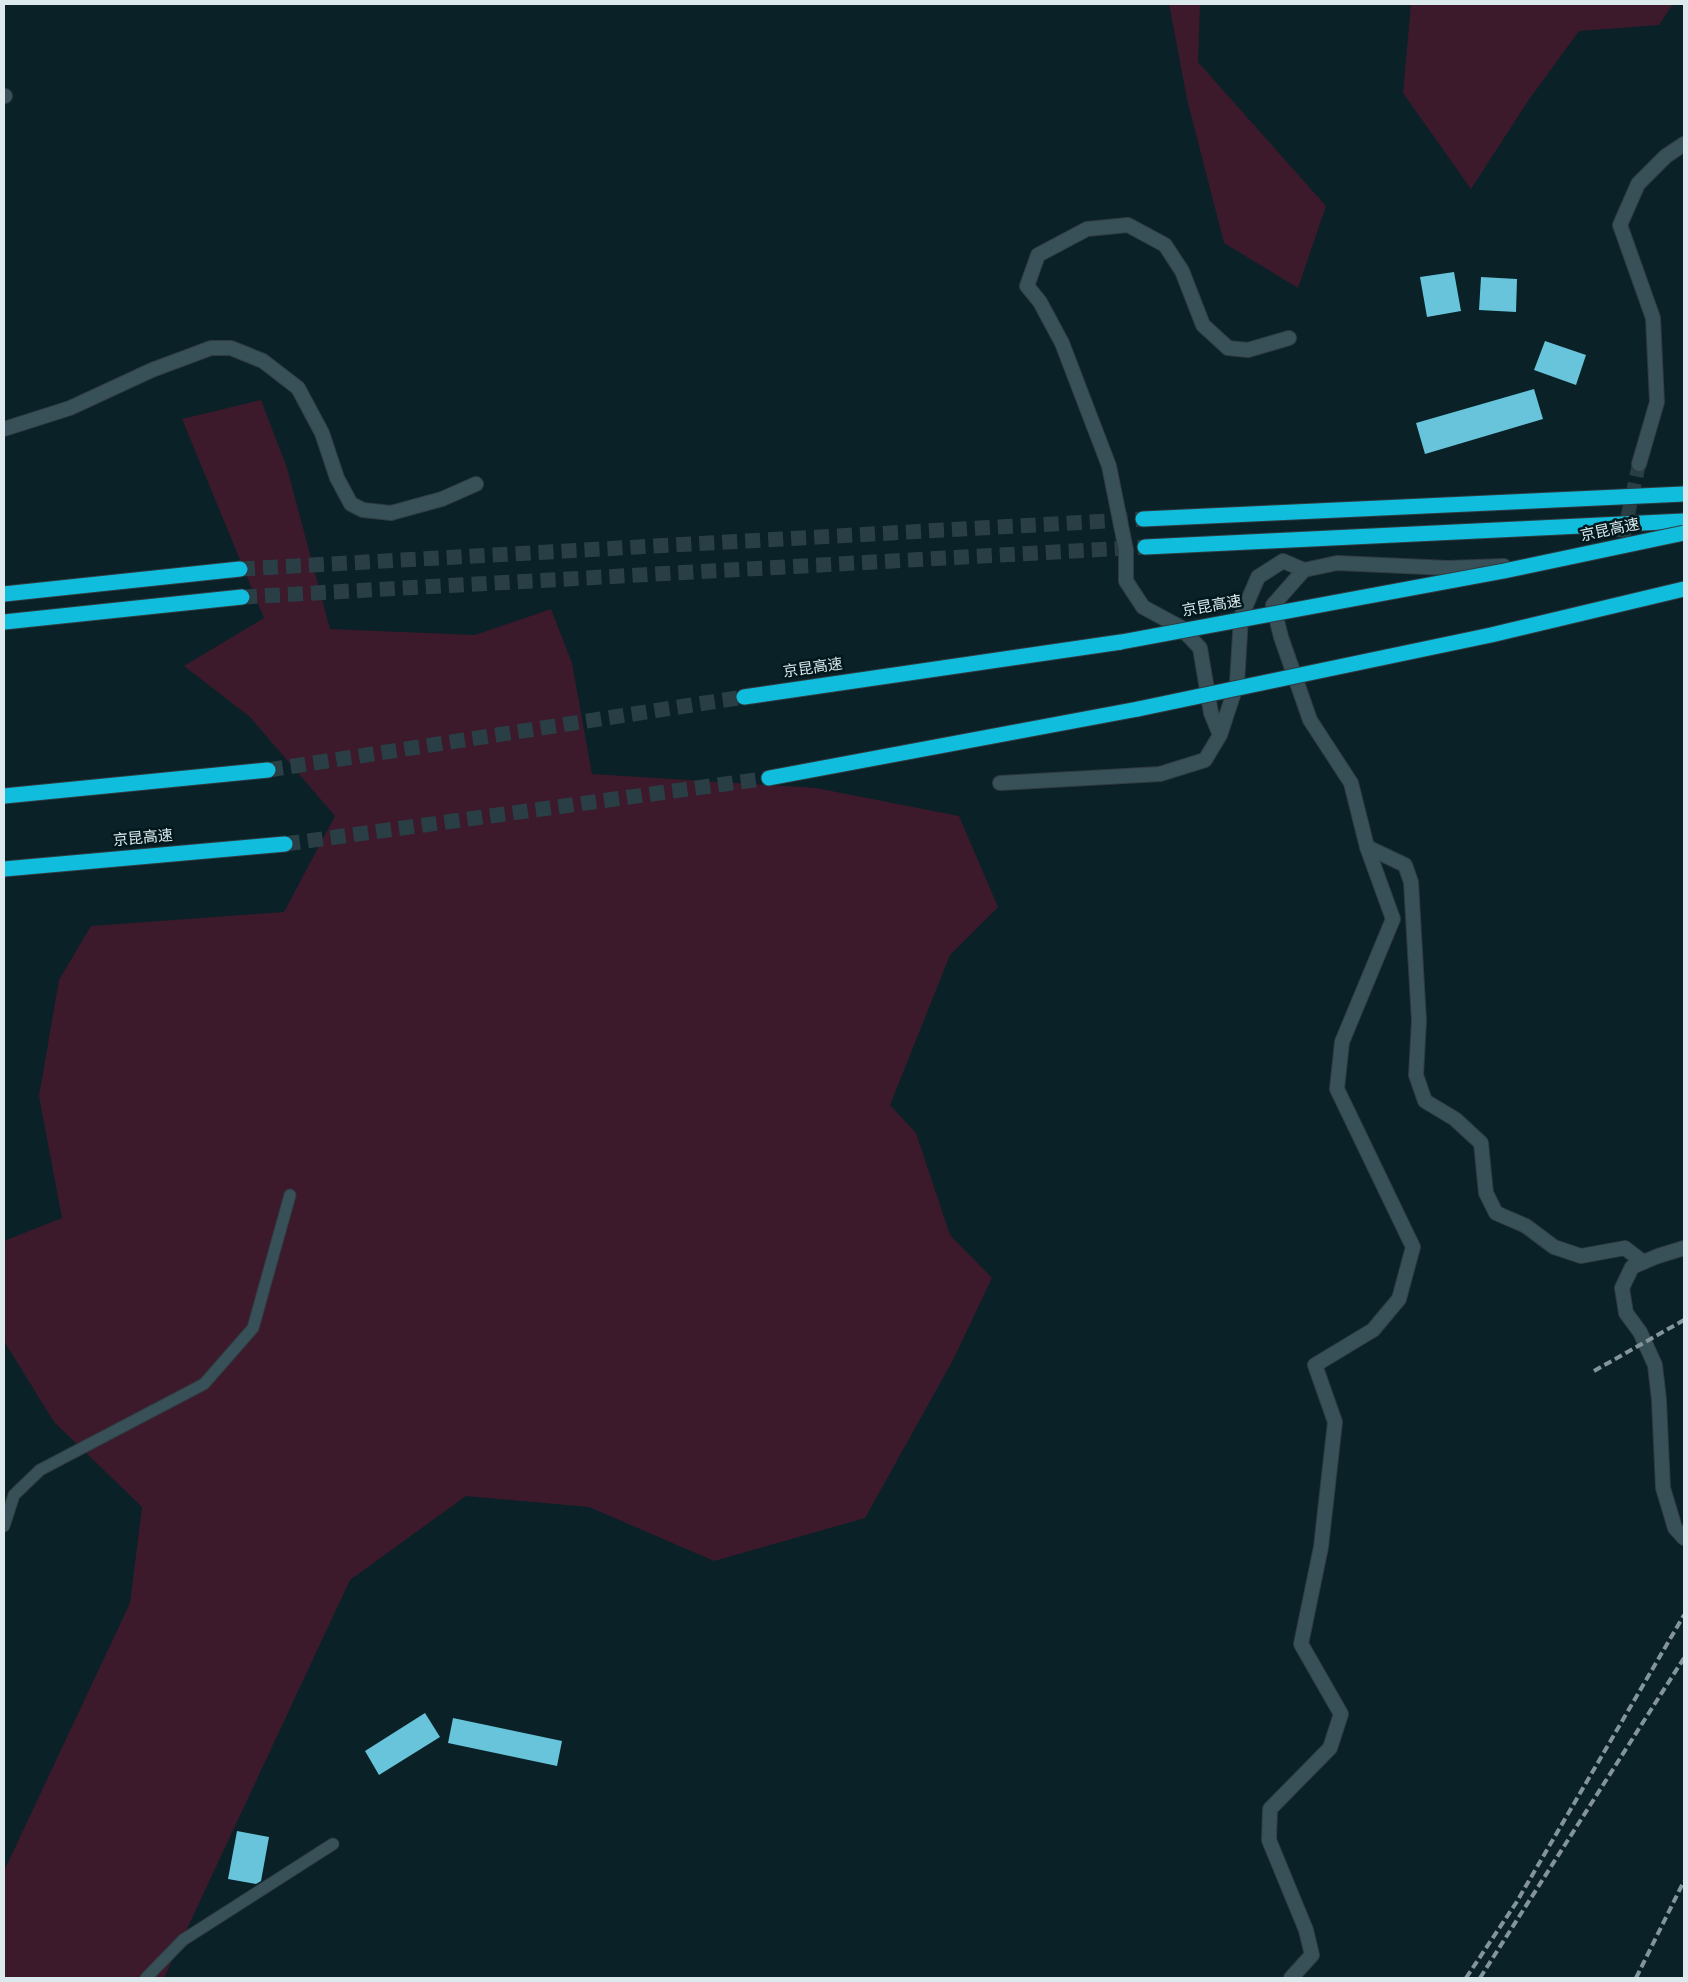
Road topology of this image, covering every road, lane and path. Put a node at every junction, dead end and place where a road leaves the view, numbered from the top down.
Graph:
1 (1684, 144) edge
2 (1289, 338) dead end
3 (4, 429) edge
4 (1639, 464) tunnel mouth
5 (476, 484) dead end
6 (1684, 494) edge
7 (1143, 519) tunnel mouth
8 (1684, 521) edge
9 (1684, 533) edge
10 (1623, 538) tunnel mouth
11 (1145, 547) tunnel mouth
12 (240, 569) tunnel mouth
13 (1304, 570) junction
14 (1684, 589) edge
15 (4, 594) edge
16 (242, 598) tunnel mouth
17 (4, 622) edge
18 (744, 697) tunnel mouth
19 (1220, 736) junction
20 (268, 770) tunnel mouth
21 (769, 778) tunnel mouth
22 (1000, 783) dead end
23 (11, 796) edge
24 (285, 844) tunnel mouth
25 (1367, 847) junction
26 (4, 869) edge
27 (290, 1195) dead end
28 (1684, 1248) edge
29 (1643, 1262) junction
30 (4, 1526) edge
31 (1684, 1538) edge
32 (333, 1844) dead end
33 (146, 1978) edge
34 (1291, 1978) edge

1 - 4 street
2 - 19 street
3 - 5 street
6 - 7 highway
8 - 11 highway
9 - 18 highway, 京昆高速, bridge
10 - 13 street
12 - 15 highway
13 - 19 street
13 - 25 street
14 - 21 highway, bridge
16 - 17 highway
19 - 22 street
20 - 23 highway
24 - 26 highway, 京昆高速
25 - 29 street
25 - 34 street
27 - 30 lane
28 - 29 street
29 - 31 street
32 - 33 lane

